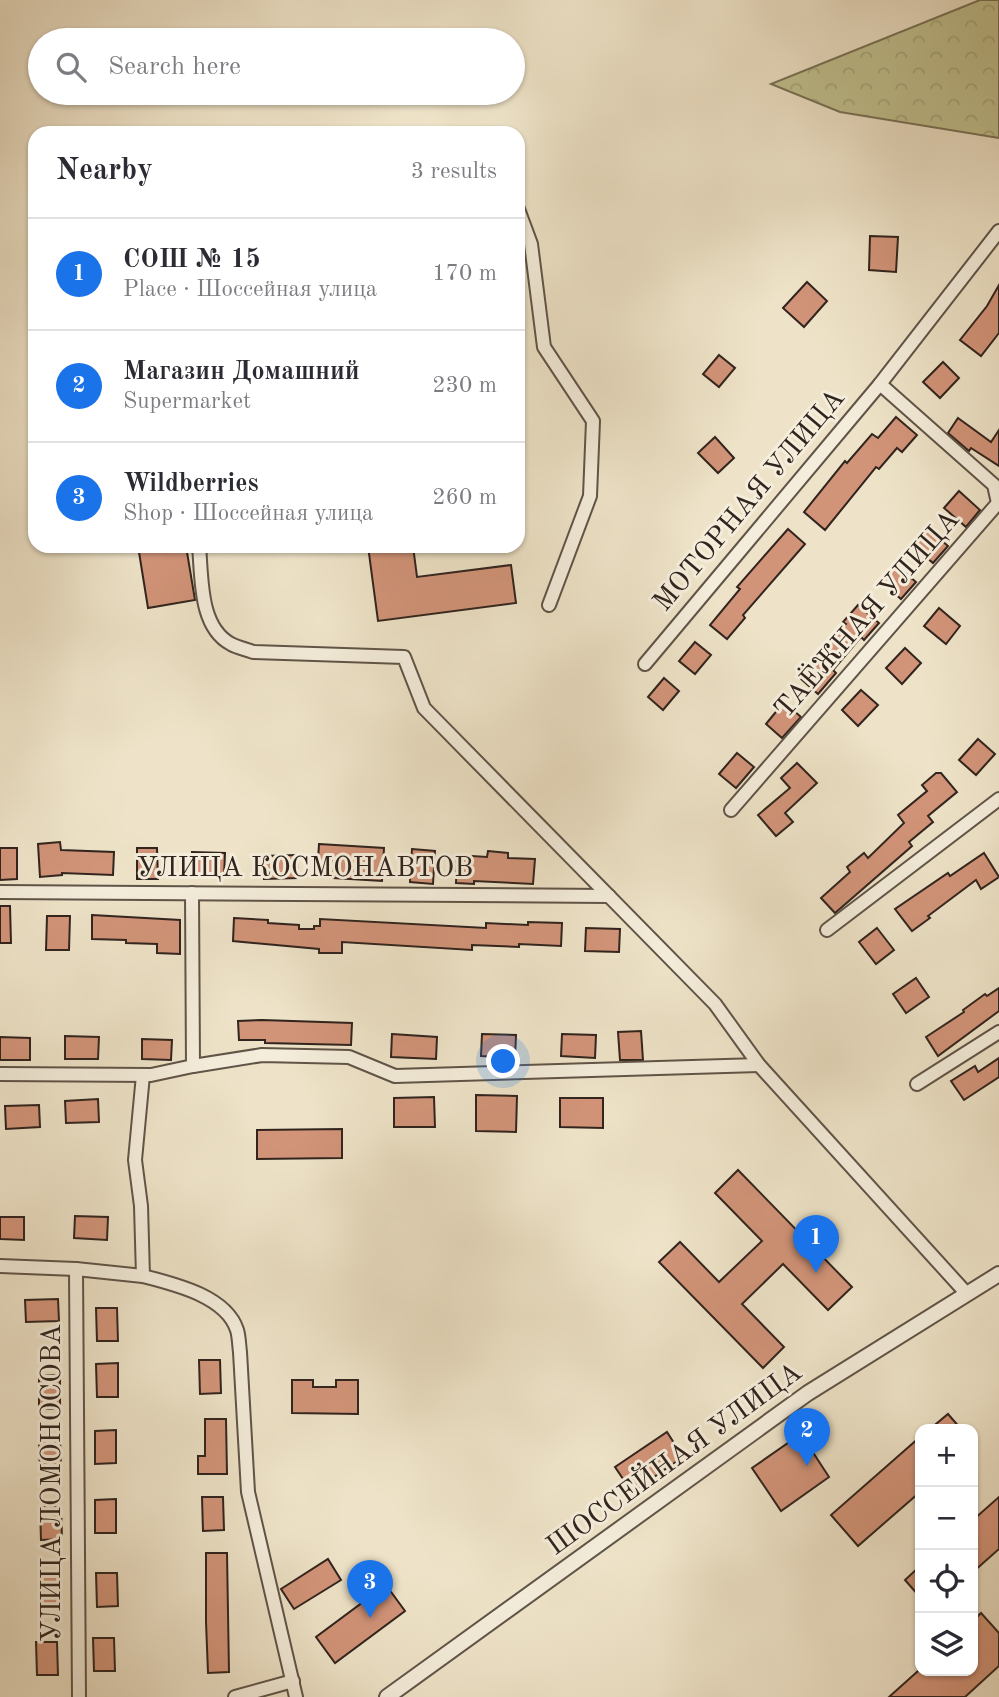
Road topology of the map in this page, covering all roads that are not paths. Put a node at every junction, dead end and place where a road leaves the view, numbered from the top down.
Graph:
1 (525, 228) edge
2 (999, 231) edge
3 (880, 384) junction
4 (894, 398) joint
5 (200, 553) edge
6 (549, 605) dead end
7 (645, 664) dead end
8 (999, 799) edge
9 (731, 810) dead end
10 (0, 892) edge
11 (192, 893) junction
12 (609, 896) junction
13 (827, 930) dead end
14 (999, 1032) edge
15 (759, 1065) junction
16 (193, 1066) junction
17 (0, 1074) edge
18 (143, 1075) junction
19 (916, 1084) dead end
20 (0, 1266) edge
21 (76, 1269) junction
22 (999, 1274) edge
23 (144, 1276) junction
24 (967, 1294) junction
25 (293, 1681) junction
26 (79, 1697) edge
27 (235, 1697) edge
28 (296, 1697) edge
29 (387, 1697) edge

1 - 6 street
2 - 3 street
3 - 4 street, МОТОРНАЯ УЛИЦА
3 - 7 street, МОТОРНАЯ УЛИЦА
4 - 9 street, ТАЁЖНАЯ УЛИЦА
5 - 12 street
8 - 13 street
10 - 11 street, УЛИЦА КОСМОНАВТОВ
11 - 12 street, УЛИЦА КОСМОНАВТОВ
11 - 16 street
12 - 15 street
14 - 19 street
15 - 16 street
15 - 24 street
16 - 18 street
17 - 18 street
18 - 23 street
20 - 21 street
21 - 23 street
21 - 26 street, УЛИЦА ЛОМОНОСОВА
22 - 24 street, ШОССЕЙНАЯ УЛИЦА
23 - 25 street
24 - 29 street, ШОССЕЙНАЯ УЛИЦА
25 - 27 street
25 - 28 street

